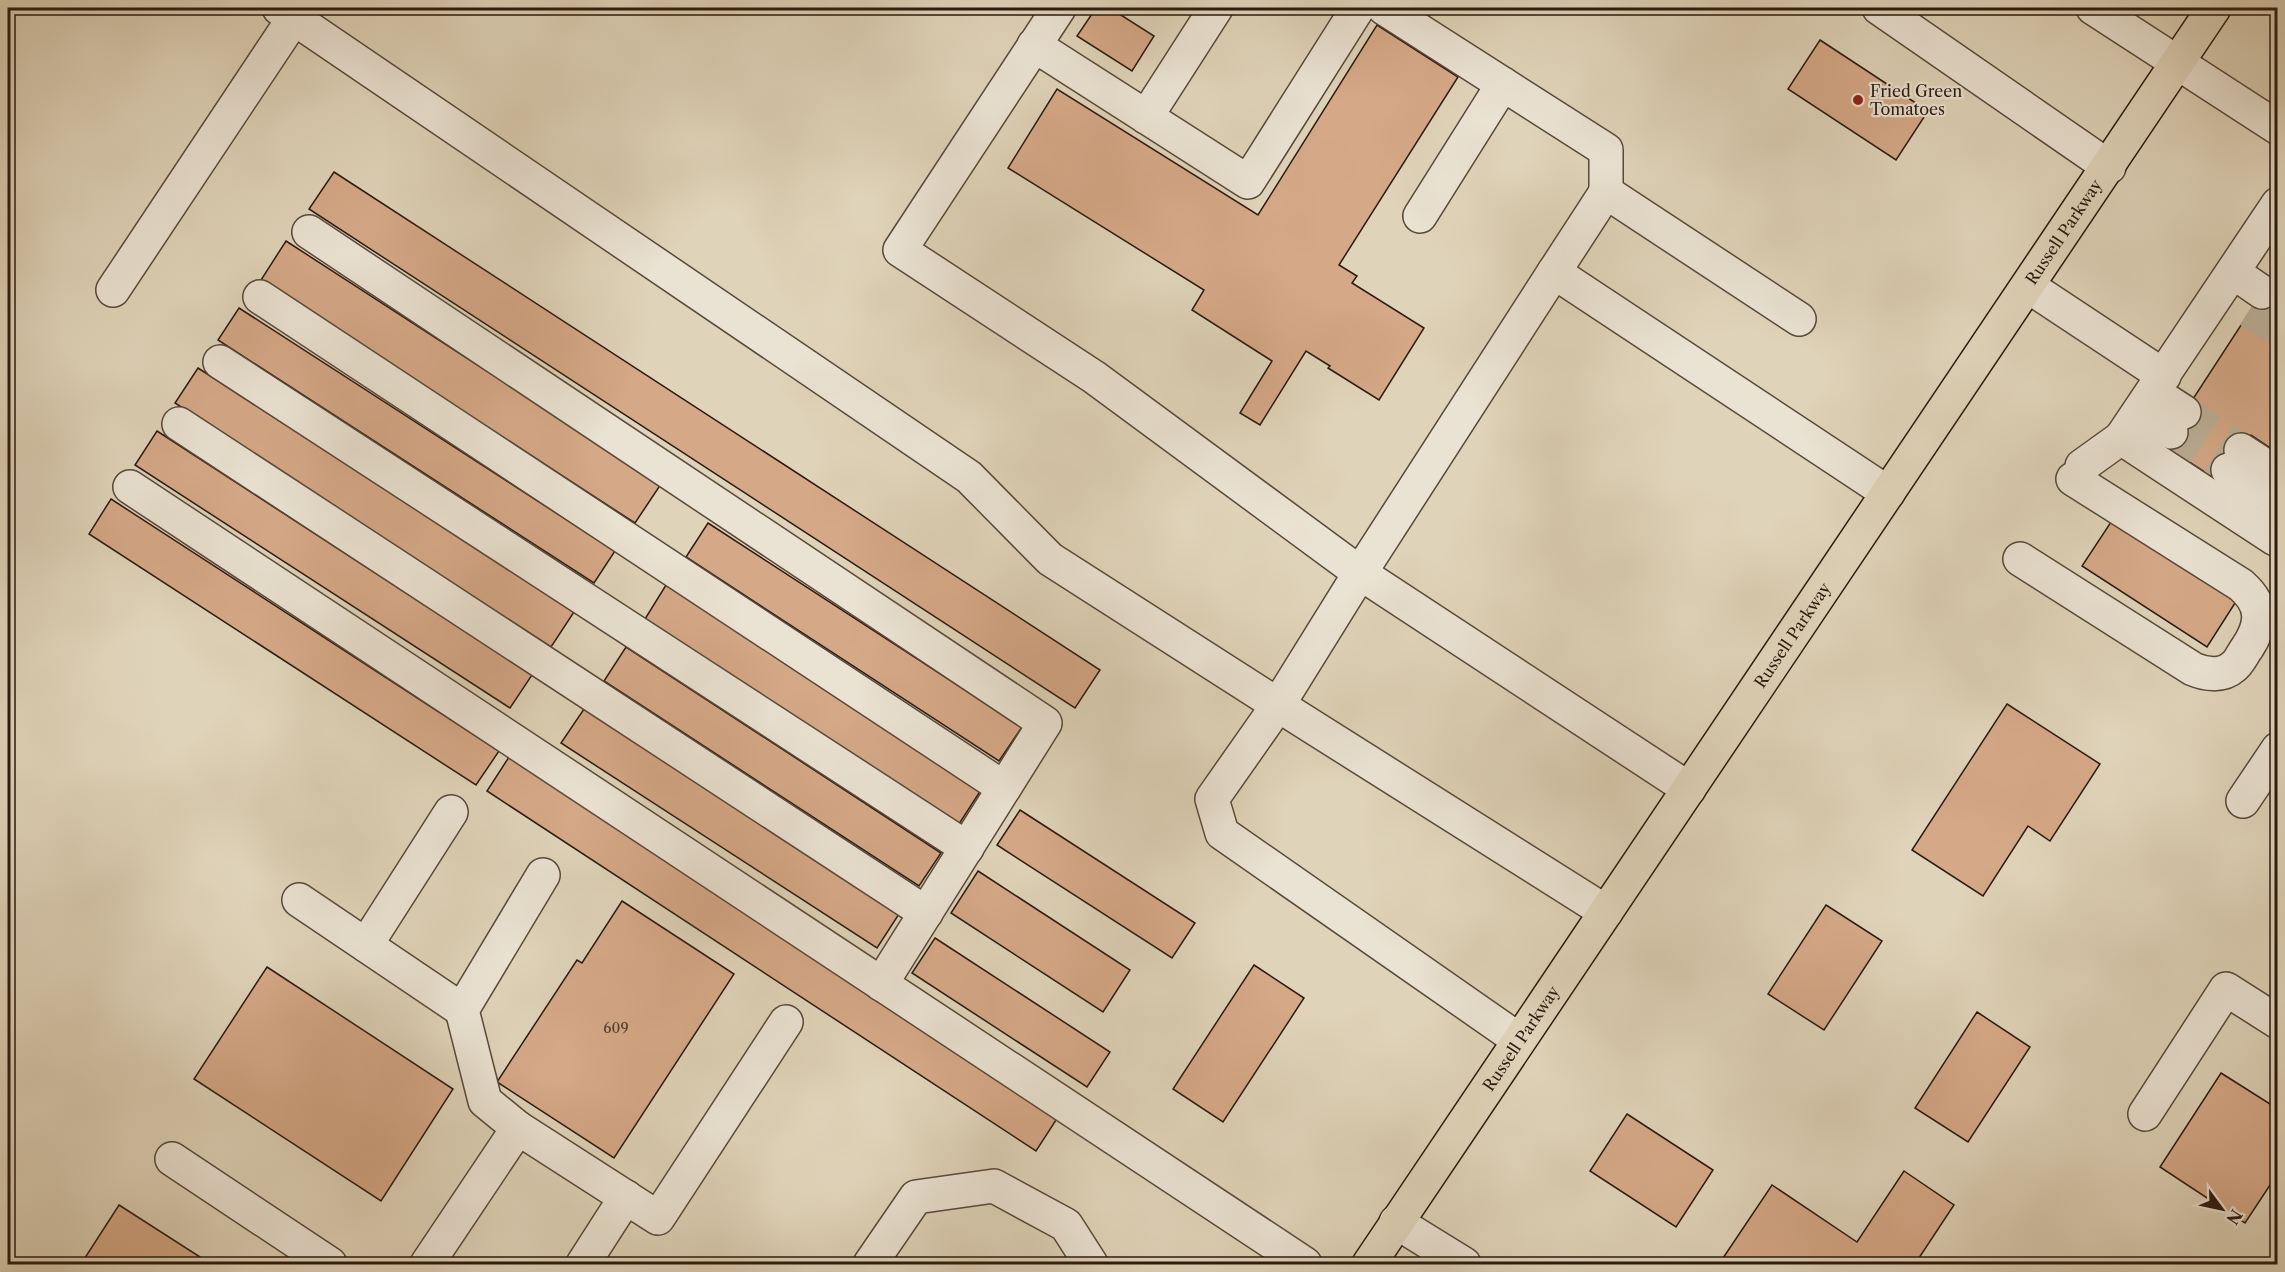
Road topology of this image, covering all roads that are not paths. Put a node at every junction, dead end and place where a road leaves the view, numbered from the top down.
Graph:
1 (1059, 8) edge
2 (1216, 8) edge
3 (1358, 8) edge
4 (1384, 8) edge
5 (1879, 8) edge
6 (2093, 8) edge
7 (2214, 8) edge
8 (286, 13) edge
9 (1034, 45) junction
10 (2179, 63) junction
11 (1503, 84) junction
12 (1146, 117) junction
13 (2277, 128) edge
14 (2109, 167) junction
15 (1606, 192) junction
16 (2277, 204) edge
17 (1420, 216) dead end
18 (309, 232) dead end
19 (2268, 238) edge
20 (1554, 272) junction
21 (2226, 282) junction
22 (2028, 286) junction
23 (113, 290) dead end
24 (260, 297) dead end
25 (2256, 302) tunnel mouth
26 (1799, 319) dead end
27 (220, 362) dead end
28 (2152, 393) junction
29 (2177, 422) tunnel mouth
30 (179, 424) dead end
31 (2121, 438) junction
32 (2277, 474) edge
33 (130, 486) dead end
34 (1888, 493) junction
35 (2277, 502) edge
36 (2277, 535) edge
37 (2020, 559) dead end
38 (1360, 573) junction
39 (1278, 705) junction
40 (2277, 749) edge
41 (1004, 788) junction
42 (1689, 789) junction
43 (2243, 801) dead end
44 (451, 812) dead end
45 (967, 848) junction
46 (543, 875) dead end
47 (298, 900) dead end
48 (1606, 912) junction
49 (926, 913) junction
50 (366, 945) junction
51 (881, 984) junction
52 (462, 1010) junction
53 (786, 1022) dead end
54 (2277, 1022) edge
55 (1519, 1040) junction
56 (2145, 1114) dead end
57 (518, 1128) junction
58 (172, 1159) dead end
59 (626, 1197) junction
60 (1396, 1222) junction
61 (330, 1264) edge
62 (427, 1264) edge
63 (583, 1264) edge
64 (870, 1264) edge
65 (1091, 1264) edge
66 (1305, 1264) edge
67 (1369, 1264) edge
68 (1464, 1264) edge

1 - 9 street
2 - 12 street
3 - 12 street
4 - 11 street
5 - 14 street
6 - 10 street
7 - 10 main road, Russell Parkway
8 - 23 street
8 - 39 street
9 - 12 street
9 - 38 street
10 - 13 street
10 - 14 main road, Russell Parkway
11 - 15 street
11 - 17 street
14 - 22 main road, Russell Parkway
15 - 20 street
15 - 26 street
16 - 19 street
18 - 41 street
19 - 21 street
20 - 34 street
20 - 38 street
21 - 25 street
21 - 28 street
22 - 28 street
22 - 34 main road, Russell Parkway
24 - 41 street
27 - 45 street
28 - 29 street
28 - 31 street
30 - 49 street
31 - 36 street
31 - 37 street
32 - 35 street
33 - 51 street
34 - 42 main road, Russell Parkway
38 - 39 street
38 - 42 street
39 - 48 street
39 - 55 street
40 - 43 street
41 - 45 street
42 - 48 main road, Russell Parkway
44 - 50 street
45 - 49 street
46 - 52 street
47 - 50 street
48 - 55 main road, Russell Parkway
49 - 51 street
50 - 52 street
51 - 66 street
52 - 57 street
53 - 59 street
54 - 56 street
55 - 60 main road, Russell Parkway
57 - 59 street
57 - 62 street
58 - 61 street
59 - 63 street
60 - 67 main road, Russell Parkway
60 - 68 street
64 - 65 street

